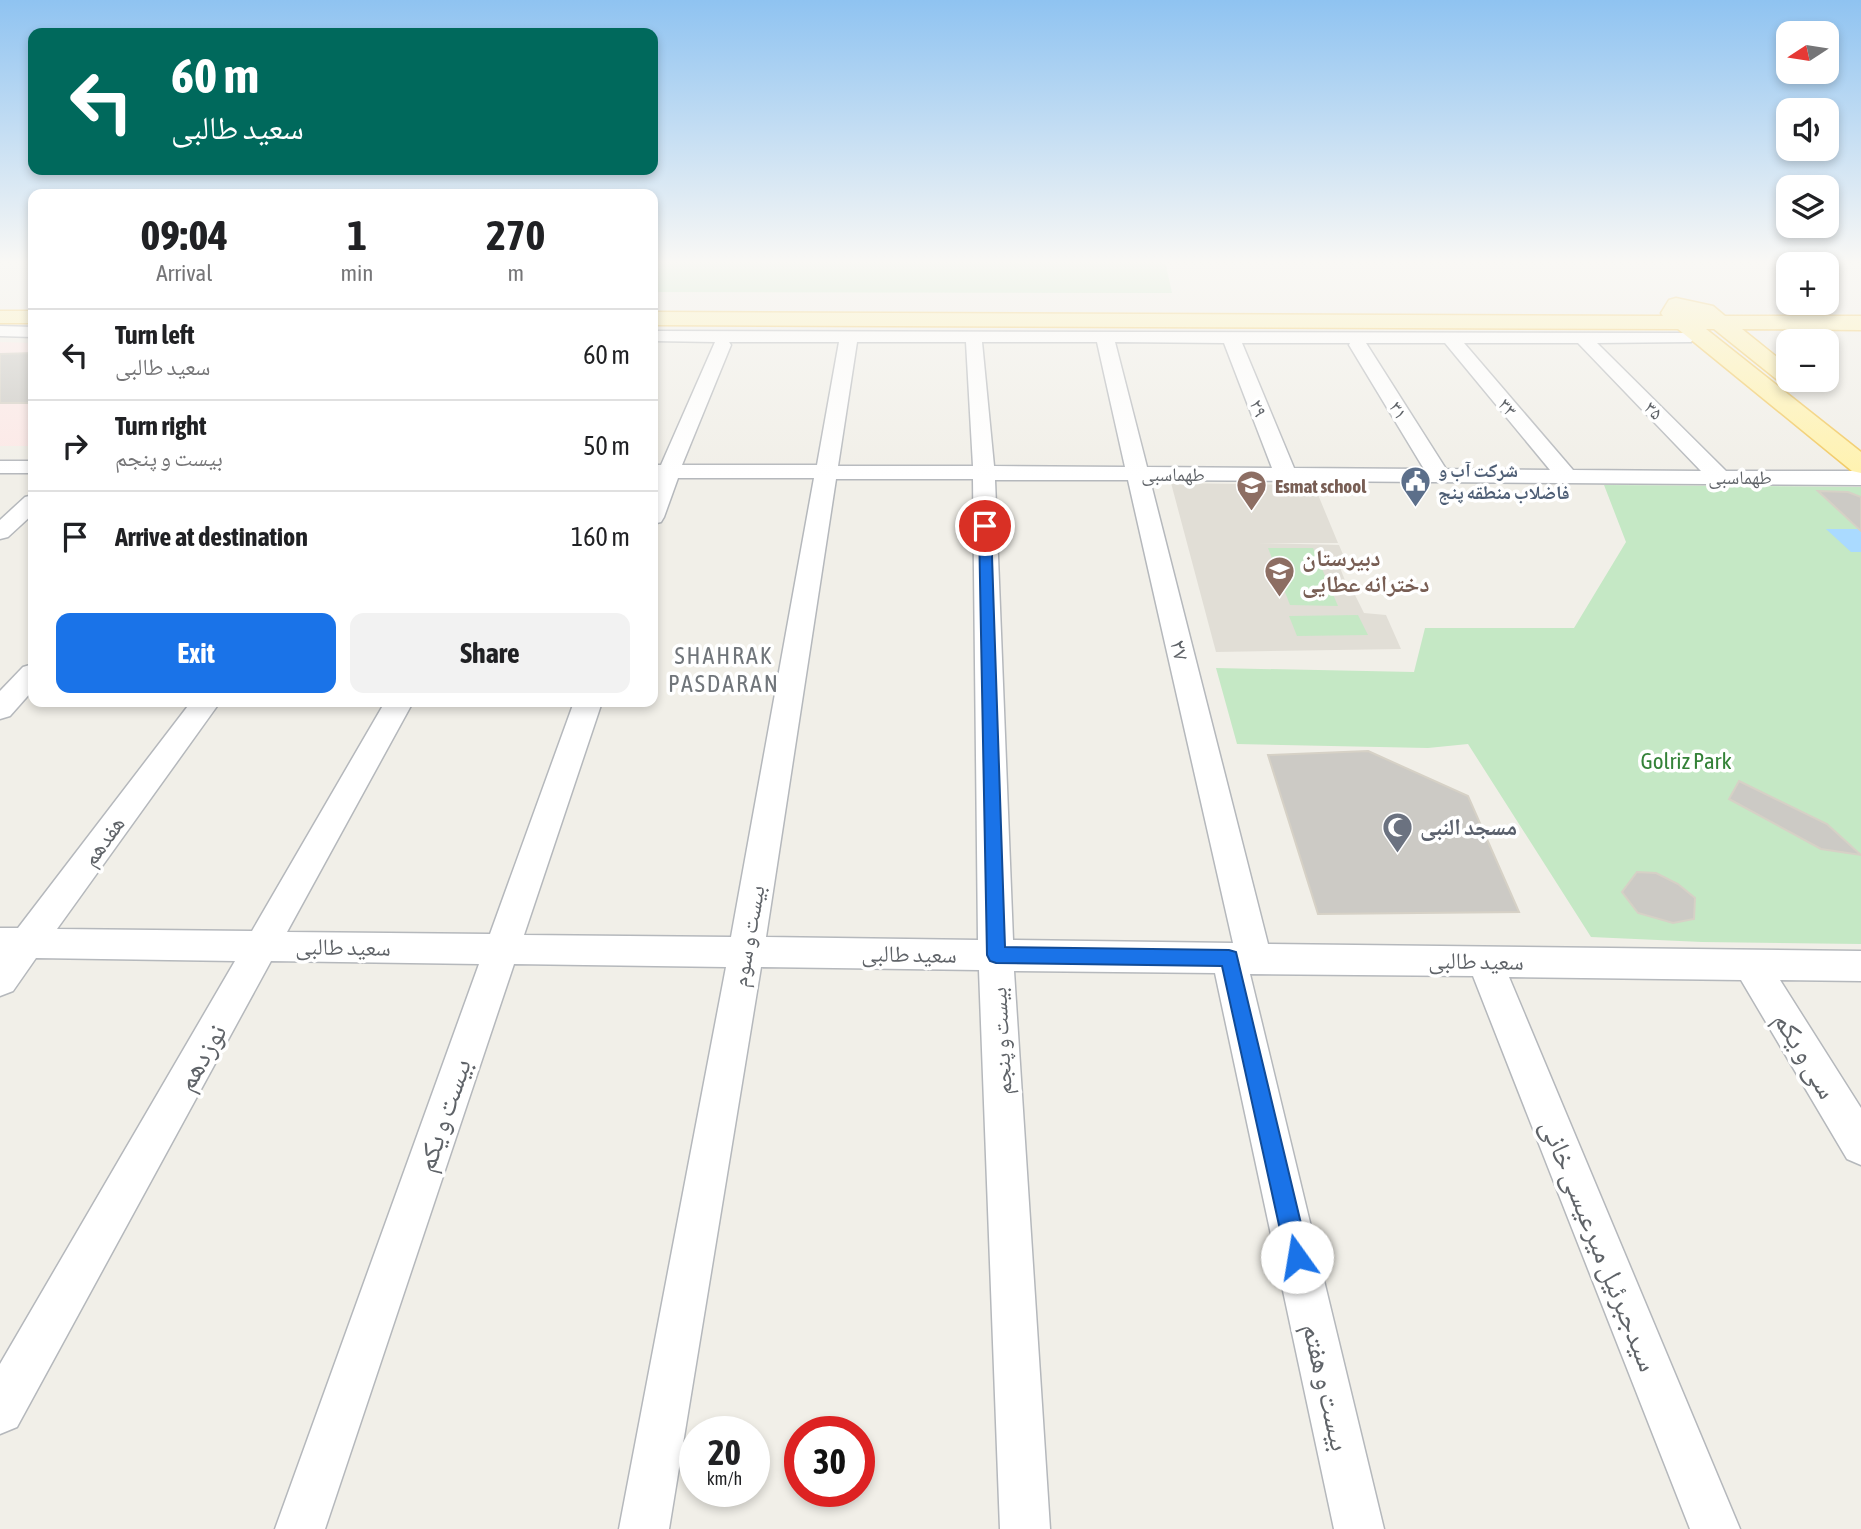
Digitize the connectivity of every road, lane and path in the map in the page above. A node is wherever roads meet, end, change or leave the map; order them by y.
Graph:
1 (1527, 332) edge
2 (1695, 332) edge
3 (1732, 332) edge
4 (658, 336) edge
5 (1861, 336) edge
6 (1450, 338) junction
7 (1106, 341) dead end
8 (848, 342) dead end
9 (1233, 342) dead end
10 (974, 343) dead end
11 (1587, 344) dead end
12 (722, 345) dead end
13 (1358, 345) dead end
14 (1760, 355) junction
15 (1776, 368) edge
16 (1807, 392) edge
17 (1821, 403) dead end
18 (1861, 466) edge
19 (0, 467) edge
20 (28, 467) edge
21 (661, 471) edge
22 (828, 472) junction
23 (984, 472) junction
24 (1138, 474) junction
25 (1285, 474) junction
26 (1439, 475) junction
27 (1567, 476) junction
28 (1720, 477) junction
29 (1861, 478) edge
30 (658, 488) edge
31 (28, 507) edge
32 (0, 532) edge
33 (28, 678) edge
34 (202, 707) edge
35 (396, 707) edge
36 (586, 707) edge
37 (0, 709) edge
38 (14, 943) edge
39 (264, 946) junction
40 (501, 949) junction
41 (746, 952) junction
42 (996, 955) junction
43 (1242, 958) junction
44 (1485, 961) junction
45 (1751, 964) junction
46 (1861, 966) edge
47 (0, 980) edge
48 (1861, 1145) edge
49 (0, 1410) edge
50 (300, 1529) edge
51 (644, 1529) edge
52 (1025, 1529) edge
53 (1359, 1529) edge
54 (1715, 1529) edge

1 - 6 street
2 - 18 main road
3 - 14 main road
4 - 6 street
5 - 14 main road
6 - 27 street, ۳۳
7 - 24 street, ۲۷
8 - 22 street, بیست و سوم
9 - 25 street, ۲۹
10 - 23 street, بیست و پنجم
11 - 28 street, ۳۵
12 - 21 street
13 - 26 street, ۳۱
14 - 15 main road
16 - 17 main road
19 - 20 street
21 - 22 street, طهماسبی
21 - 30 street
22 - 23 street, طهماسبی
22 - 41 street, بیست و سوم
23 - 24 street, طهماسبی
23 - 42 street, بیست و پنجم
24 - 25 street, طهماسبی
24 - 43 street, ۲۷
25 - 26 street, طهماسبی
26 - 27 street, طهماسبی
27 - 28 street, طهماسبی
28 - 29 street, طهماسبی
31 - 32 street
33 - 37 street
34 - 38 street, هفدهم
35 - 39 street, نوزدهم
36 - 40 street, بیست و یکم
38 - 39 street, سعید طالبی
38 - 47 street, هفدهم
39 - 40 street, سعید طالبی
39 - 49 street, نوزدهم
40 - 41 street, سعید طالبی
40 - 50 street, بیست و یکم
41 - 42 street, سعید طالبی
41 - 51 street, بیست و سوم
42 - 43 street, سعید طالبی
42 - 52 street, بیست و پنجم
43 - 44 street, سعید طالبی
43 - 53 street, بیست و هفتم
44 - 45 street, سعید طالبی
44 - 54 street, سیدجبرئیل میرعیسی خانی
45 - 46 street, سعید طالبی
45 - 48 street, سی و یکم

